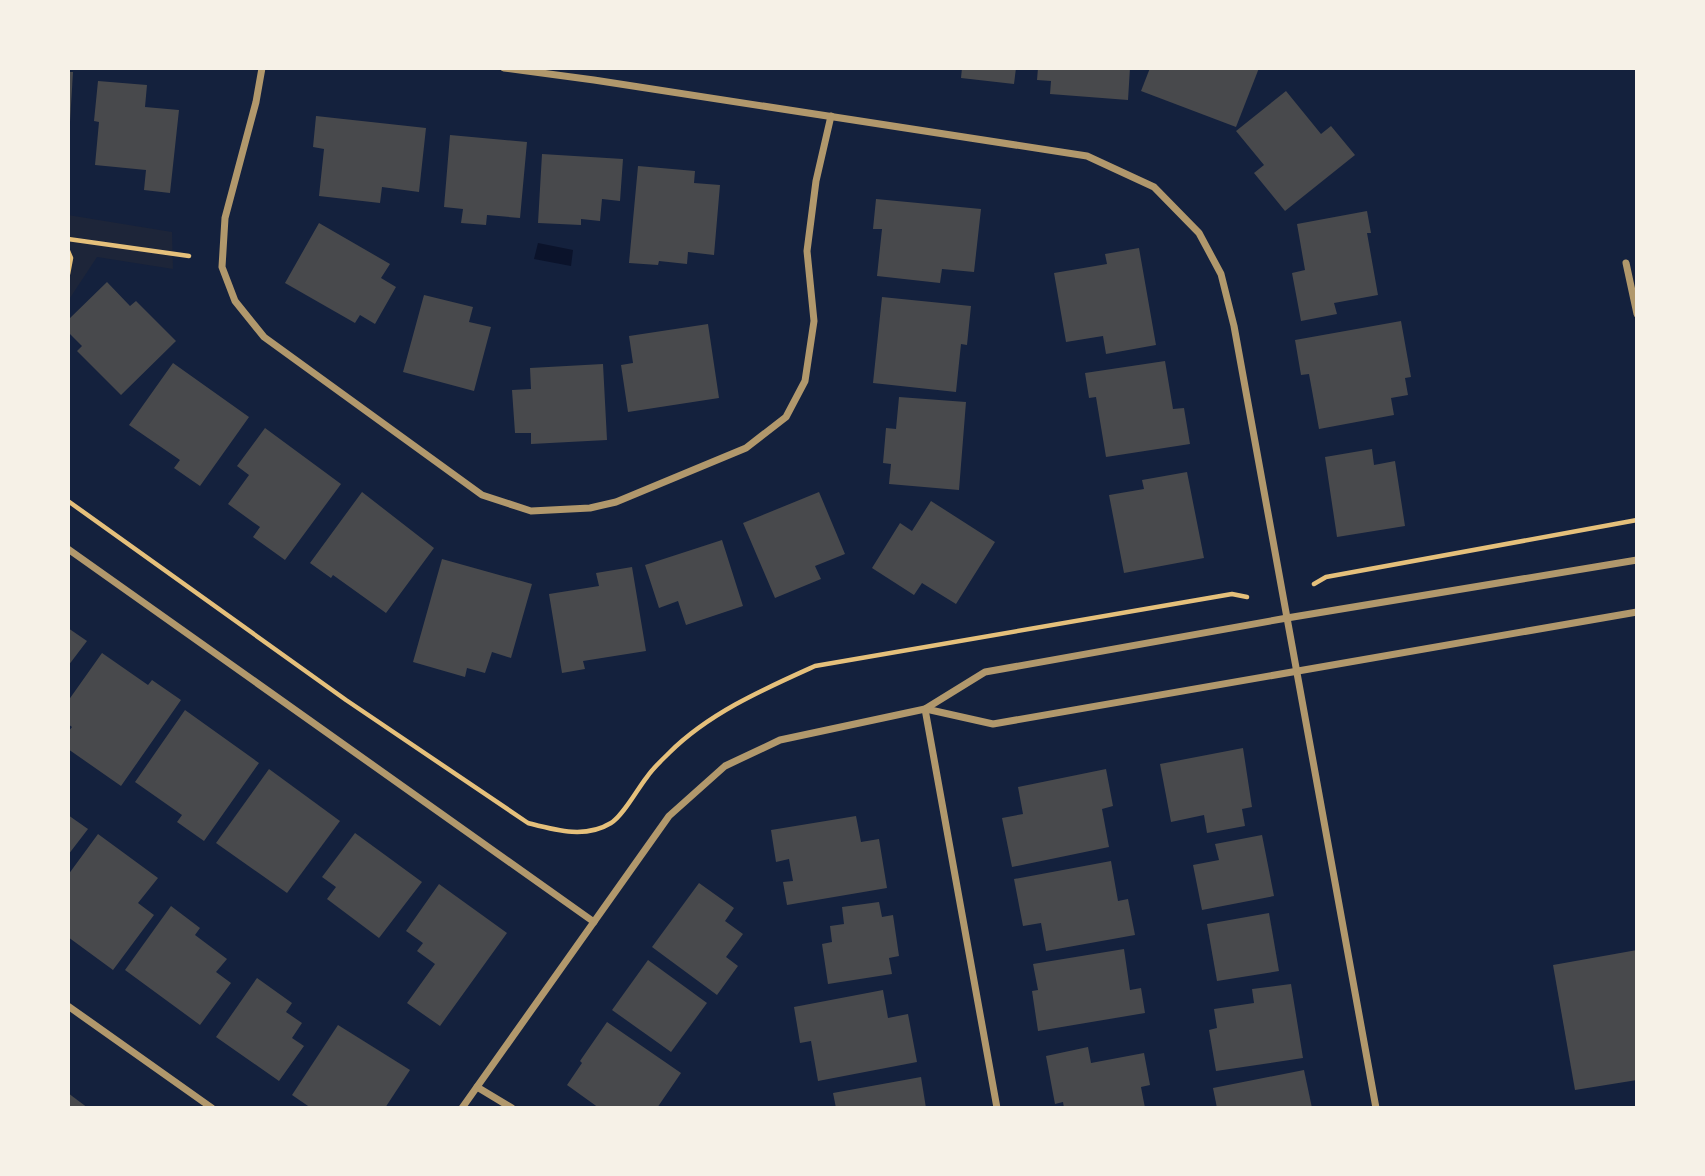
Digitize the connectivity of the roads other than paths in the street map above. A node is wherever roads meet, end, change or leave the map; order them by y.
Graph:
1 (262, 68) edge
2 (504, 68) edge
3 (526, 70) edge
4 (831, 116) junction
5 (1626, 263) dead end
6 (1637, 314) edge
7 (68, 549) edge
8 (1637, 559) edge
9 (1637, 612) edge
10 (1287, 618) junction
11 (1296, 671) junction
12 (925, 709) junction
13 (594, 922) junction
14 (68, 1006) edge
15 (477, 1087) junction
16 (212, 1108) edge
17 (462, 1108) edge
18 (512, 1108) edge
19 (998, 1108) edge
20 (1376, 1108) edge

1 - 4 street
2 - 3 street
3 - 4 street
4 - 10 street
5 - 6 street
7 - 13 street
8 - 10 street
9 - 11 street
10 - 11 street
10 - 12 street
11 - 12 street
11 - 20 street
12 - 13 street
12 - 19 street
13 - 15 street
14 - 16 street
15 - 17 street
15 - 18 street

